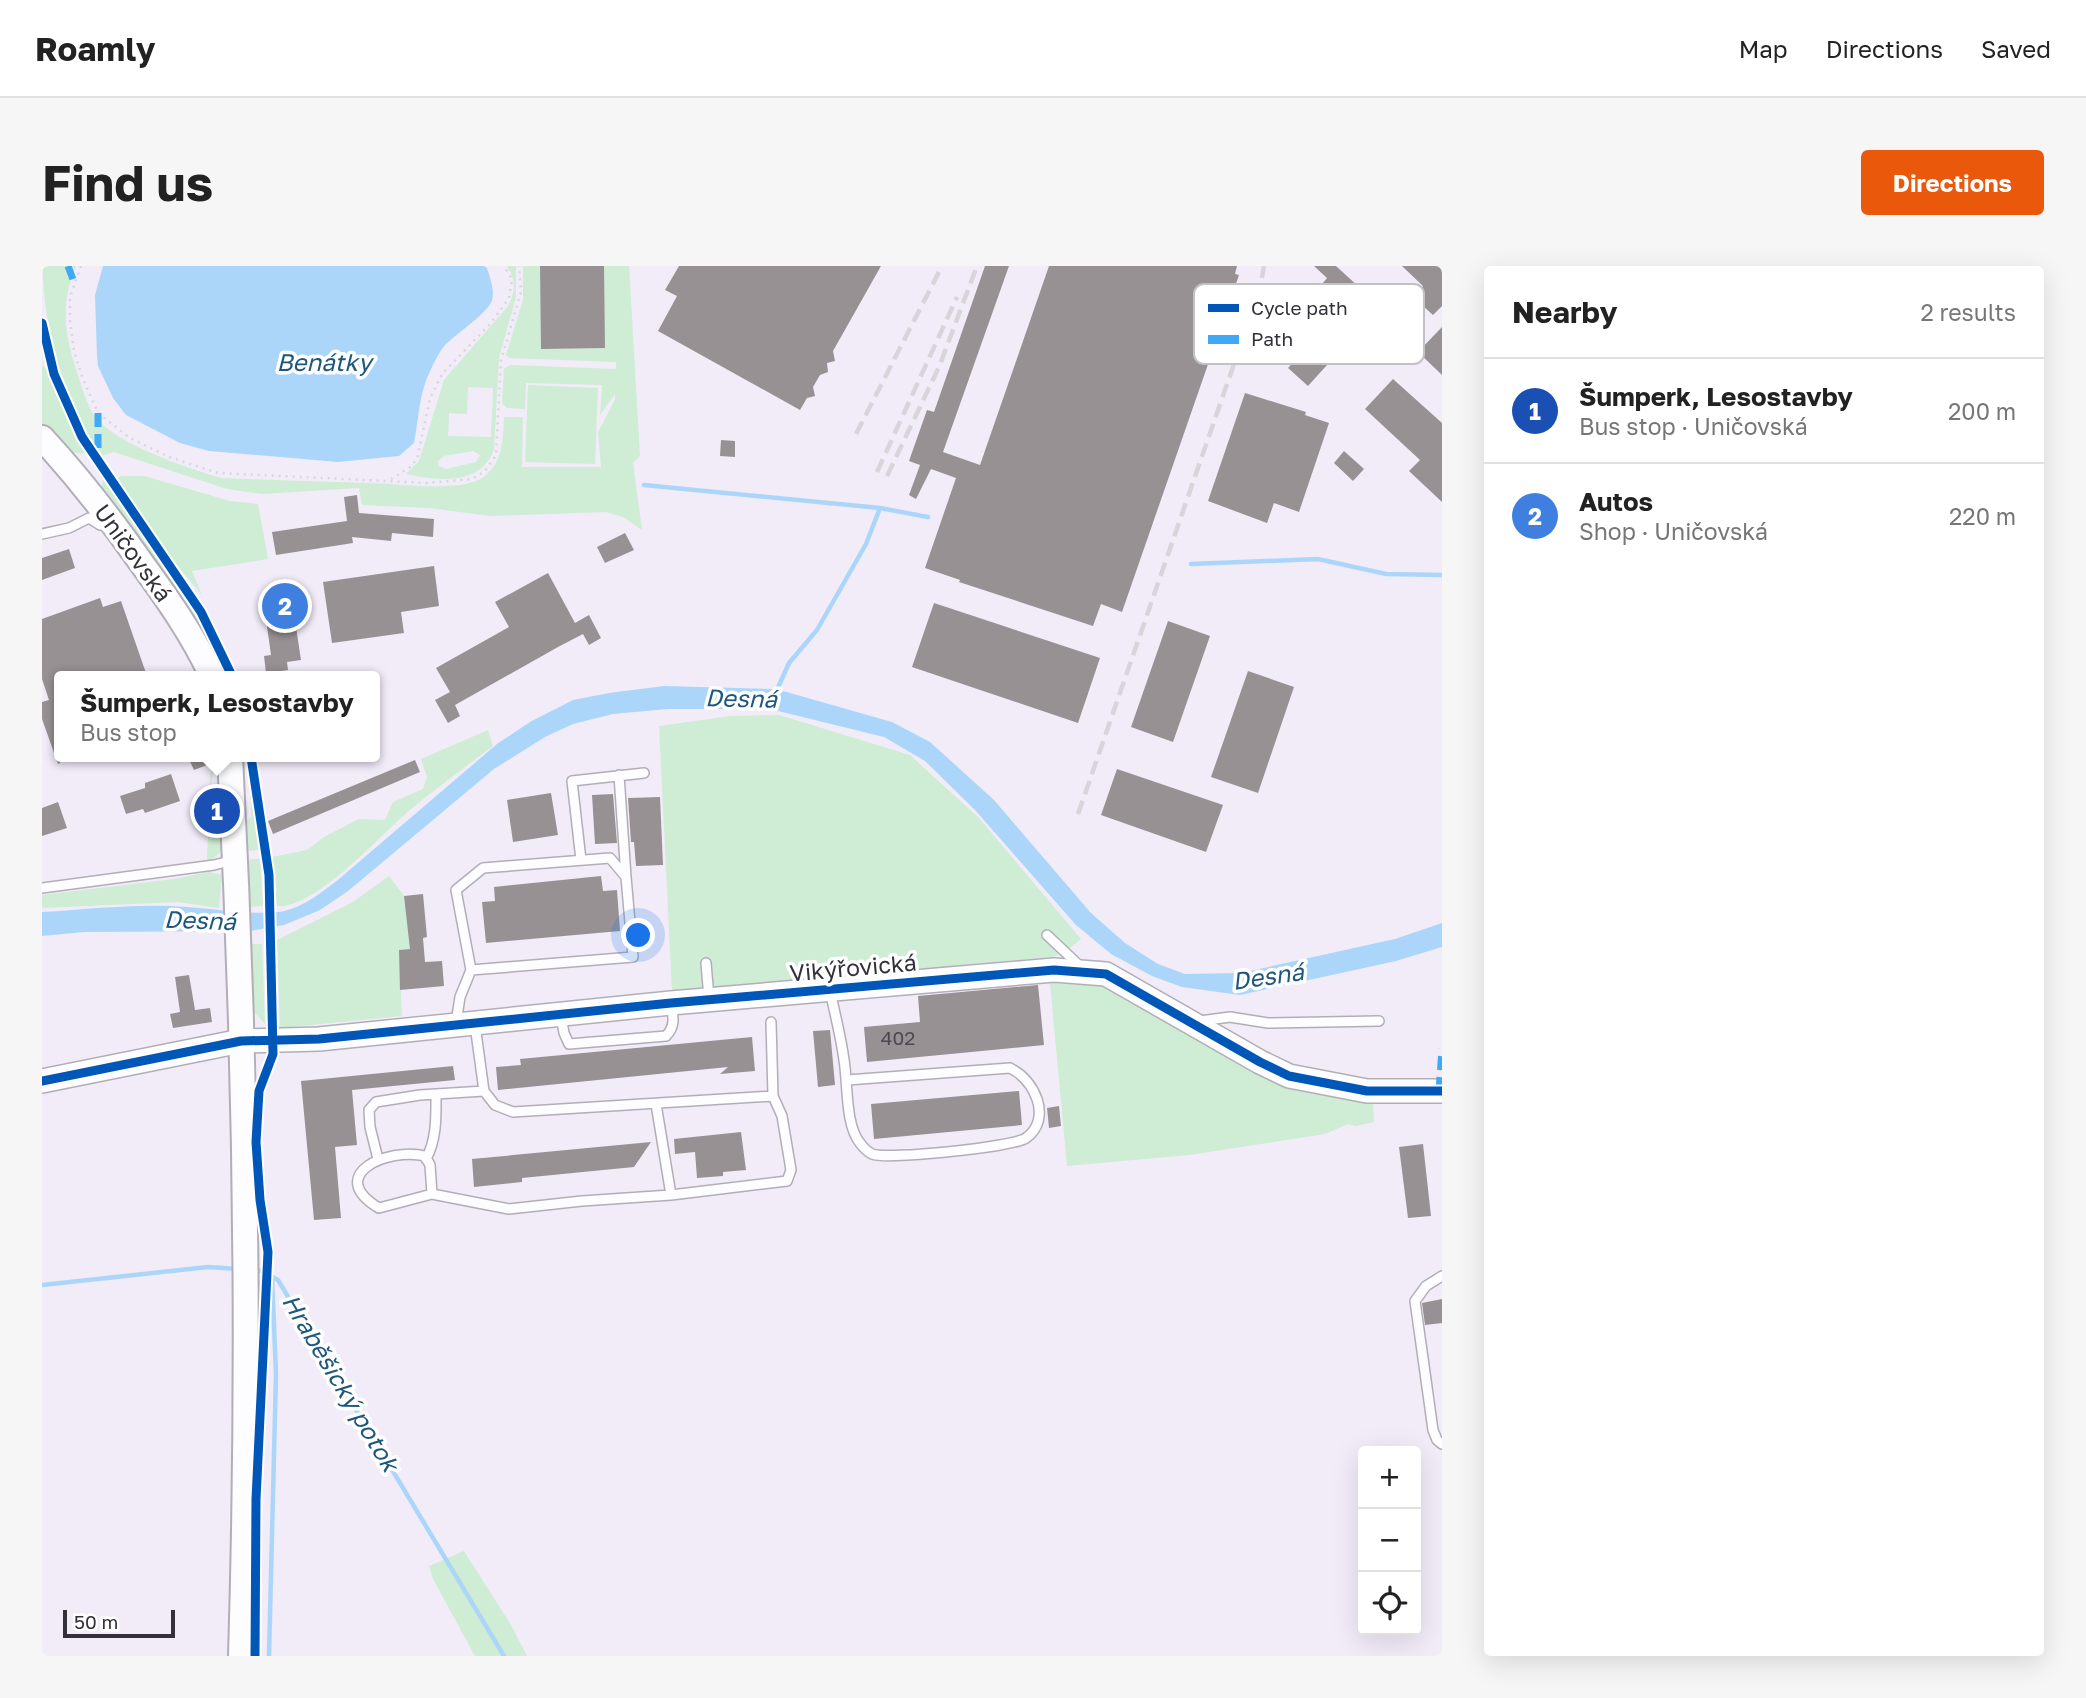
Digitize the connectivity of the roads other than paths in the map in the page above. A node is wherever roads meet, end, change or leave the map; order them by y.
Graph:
1 (42, 438) edge
2 (100, 525) dead end
3 (42, 534) edge
4 (209, 671) edge
5 (230, 762) edge
6 (644, 773) dead end
7 (619, 775) junction
8 (581, 860) junction
9 (236, 872) junction
10 (626, 877) junction
11 (42, 888) edge
12 (1047, 935) dead end
13 (706, 963) dead end
14 (471, 970) junction
15 (1086, 972) junction
16 (830, 990) junction
17 (709, 1000) junction
18 (671, 1003) junction
19 (561, 1015) junction
20 (1379, 1021) dead end
21 (771, 1022) dead end
22 (1191, 1022) junction
23 (465, 1024) junction
24 (242, 1041) junction
25 (847, 1080) junction
26 (42, 1081) edge
27 (485, 1091) junction
28 (436, 1094) junction
29 (1440, 1094) edge
30 (774, 1096) junction
31 (656, 1104) junction
32 (378, 1159) junction
33 (426, 1159) junction
34 (432, 1194) junction
35 (671, 1195) junction
36 (1442, 1276) edge
37 (1442, 1444) edge
38 (242, 1656) edge

1 - 4 main road, Uničovská
2 - 3 lane
5 - 9 main road
6 - 7 lane
7 - 8 lane
7 - 10 lane
8 - 10 lane
8 - 14 lane
9 - 11 lane
9 - 24 main road
10 - 14 lane
12 - 15 lane
13 - 17 lane
14 - 23 lane
15 - 16 street, Vikýřovická
15 - 22 street, Vikýřovická
16 - 17 street, Vikýřovická
16 - 25 lane
17 - 18 street, Vikýřovická
18 - 19 street, Vikýřovická
18 - 19 lane
19 - 23 street, Vikýřovická
20 - 22 lane
21 - 30 lane
22 - 29 street, Vikýřovická
23 - 24 street, Vikýřovická
23 - 27 lane
24 - 26 street, Vikýřovická
24 - 38 main road
25 - 25 lane
27 - 28 lane
27 - 31 lane
28 - 32 lane
28 - 33 lane
30 - 31 lane
30 - 35 lane
31 - 35 lane
32 - 33 lane
32 - 34 lane
33 - 34 lane
34 - 35 lane
36 - 37 lane

